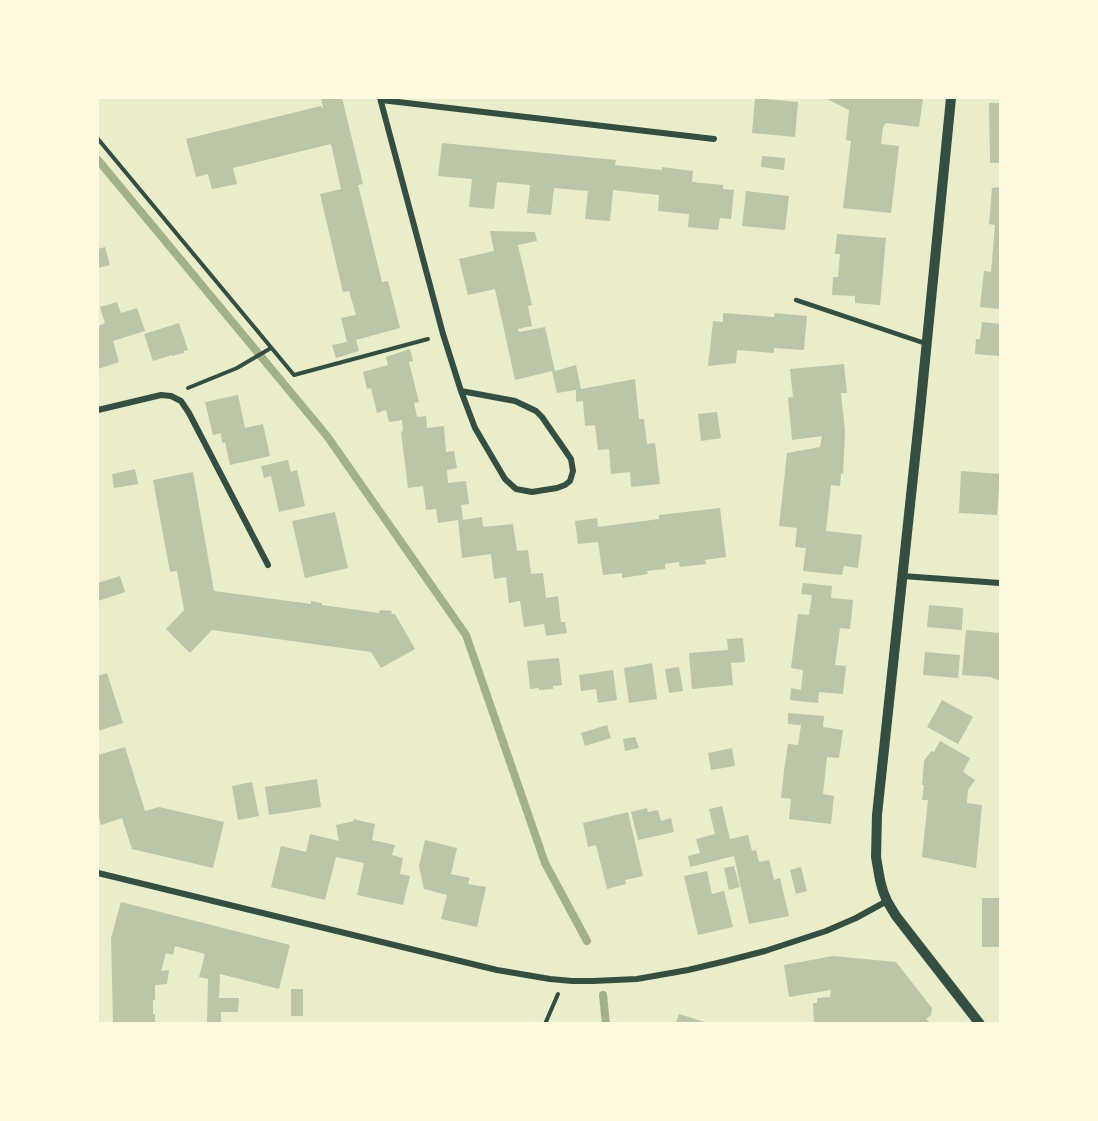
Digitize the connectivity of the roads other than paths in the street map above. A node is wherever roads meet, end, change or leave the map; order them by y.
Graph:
1 (951, 98) edge
2 (380, 99) edge
3 (714, 139) dead end
4 (796, 300) dead end
5 (927, 344) junction
6 (461, 391) junction
7 (98, 410) edge
8 (268, 565) dead end
9 (902, 576) junction
10 (1000, 583) edge
11 (98, 873) edge
12 (887, 901) junction
13 (980, 1023) edge

1 - 5 street
2 - 3 street
2 - 6 street
4 - 5 lane
5 - 9 street
6 - 6 street
7 - 8 street
9 - 10 street
9 - 12 street
11 - 12 street
12 - 13 street

